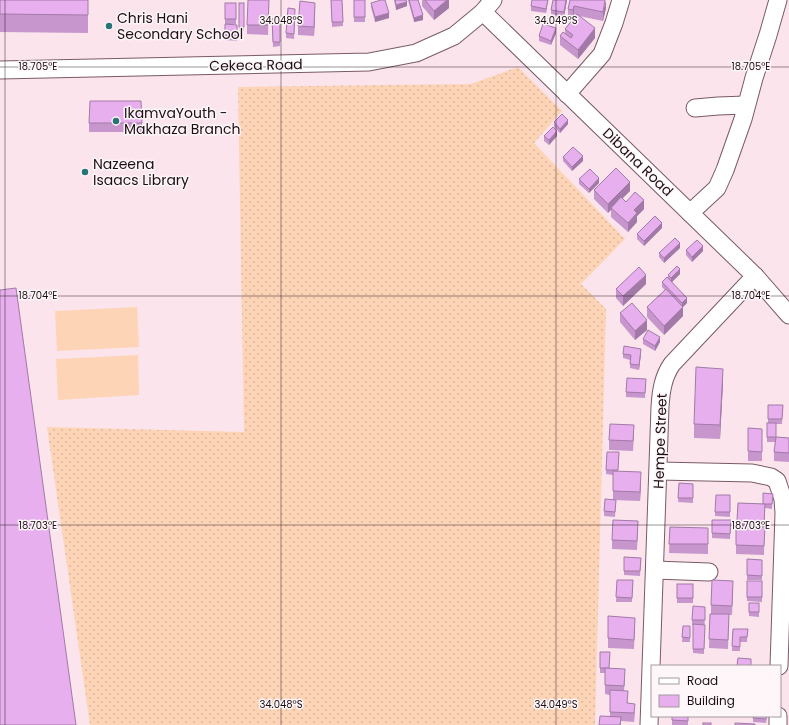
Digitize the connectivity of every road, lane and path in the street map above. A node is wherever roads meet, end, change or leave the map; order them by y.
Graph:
1 (621, 0) edge
2 (781, 3) edge
3 (488, 6) edge
4 (0, 70) edge
5 (567, 94) junction
6 (746, 105) junction
7 (695, 108) dead end
8 (690, 213) junction
9 (756, 276) junction
10 (789, 314) edge
11 (659, 471) junction
12 (655, 570) junction
13 (709, 572) dead end
14 (651, 665) edge
15 (779, 665) edge
16 (651, 669) edge
17 (649, 725) edge

1 - 5 street
2 - 6 street
3 - 4 street, Cekeca Road
3 - 5 street, Dibana Road
5 - 8 street, Dibana Road
6 - 7 street
6 - 8 street
8 - 9 street, Dibana Road
9 - 10 street, Dibana Road
9 - 11 street, Hempe Street
11 - 12 street, Hempe Street
11 - 15 street
12 - 13 street
12 - 14 street, Hempe Street
16 - 17 street, Hempe Street

